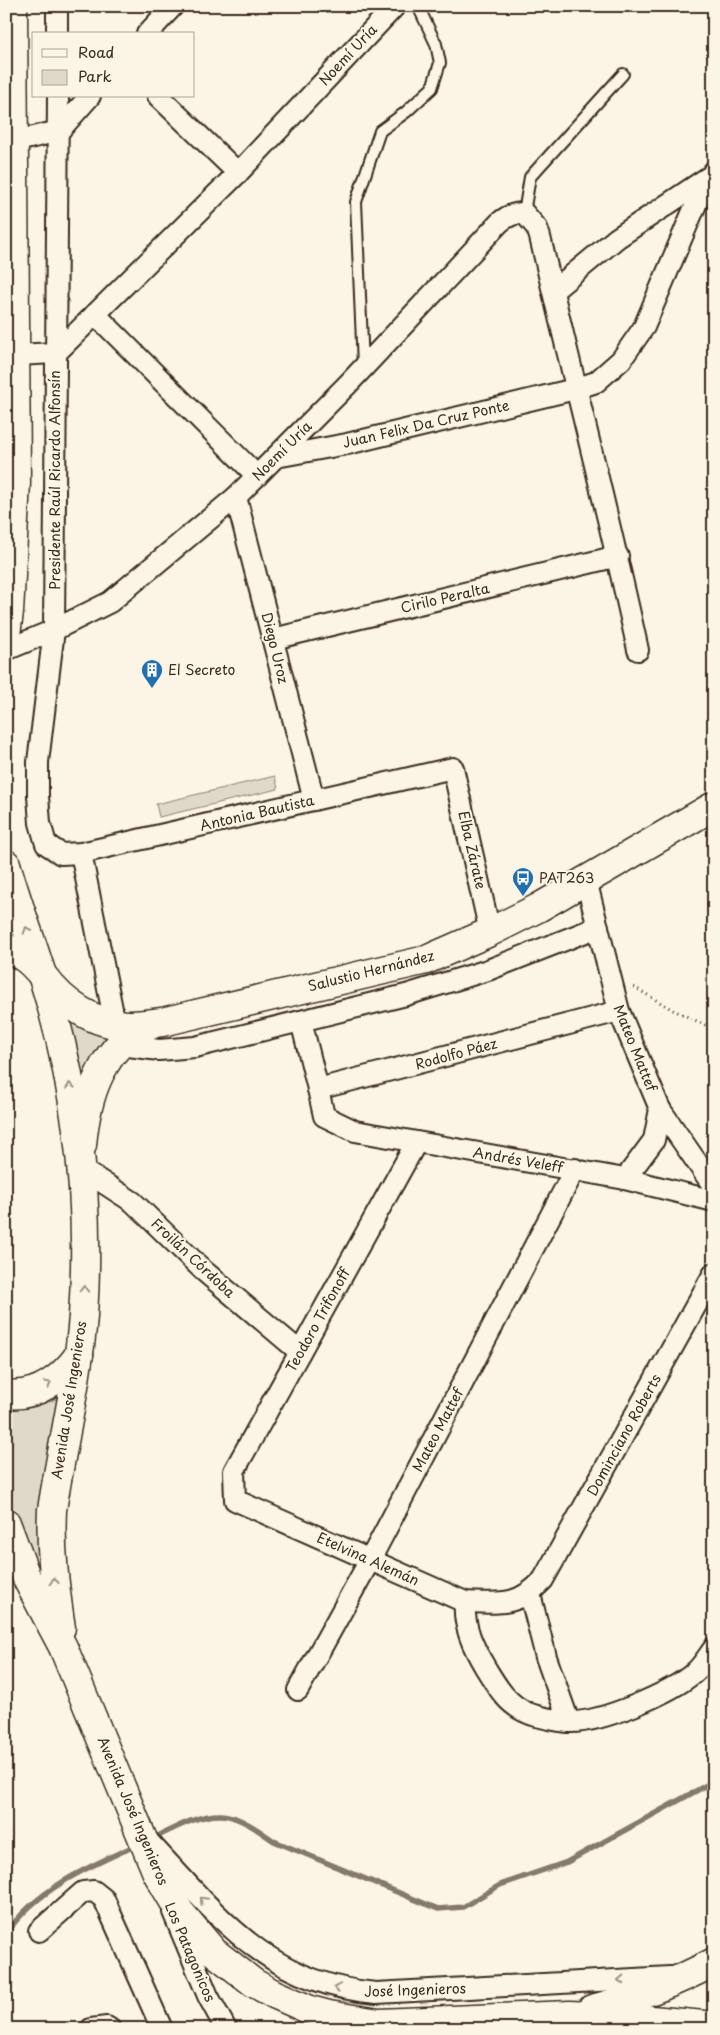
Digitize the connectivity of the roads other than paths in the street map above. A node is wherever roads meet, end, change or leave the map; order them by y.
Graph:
1 (13, 6) edge
2 (56, 6) edge
3 (173, 6) edge
4 (395, 6) edge
5 (418, 6) edge
6 (57, 32) edge
7 (149, 32) edge
8 (623, 74) dead end
9 (58, 98) edge
10 (88, 98) edge
11 (160, 98) edge
12 (59, 131) junction
13 (13, 142) junction
14 (238, 173) junction
15 (712, 173) edge
16 (524, 213) junction
17 (553, 291) junction
18 (95, 314) junction
19 (56, 354) junction
20 (16, 355) junction
21 (364, 367) junction
22 (576, 389) junction
23 (276, 457) junction
24 (257, 476) junction
25 (236, 497) junction
26 (618, 556) junction
27 (54, 630) junction
28 (6, 635) edge
29 (273, 639) junction
30 (6, 650) edge
31 (638, 650) dead end
32 (453, 768) joint
33 (314, 800) junction
34 (714, 806) edge
35 (71, 854) junction
36 (6, 864) edge
37 (586, 880) junction
38 (598, 927) junction
39 (490, 932) junction
40 (6, 948) edge
41 (43, 976) junction
42 (619, 1011) junction
43 (301, 1021) junction
44 (118, 1034) junction
45 (318, 1090) junction
46 (660, 1109) junction
47 (416, 1143) junction
48 (82, 1169) junction
49 (575, 1169) junction
50 (625, 1179) junction
51 (714, 1187) edge
52 (714, 1201) edge
53 (714, 1273) edge
54 (300, 1352) junction
55 (79, 1354) junction
56 (6, 1394) edge
57 (235, 1500) joint
58 (6, 1523) edge
59 (370, 1560) junction
60 (530, 1594) junction
61 (465, 1602) junction
62 (63, 1647) junction
63 (714, 1648) edge
64 (714, 1661) edge
65 (696, 1672) junction
66 (298, 1690) dead end
67 (569, 1722) junction
68 (140, 1833) junction
69 (157, 1873) junction
70 (39, 1931) dead end
71 (714, 1962) edge
72 (687, 1976) junction
73 (570, 2015) junction
74 (714, 2026) edge
75 (91, 2029) edge
76 (110, 2029) edge
77 (162, 2029) edge
78 (226, 2029) edge

1 - 13 main road
2 - 6 street
3 - 7 street
4 - 14 street, Noemí Uría
5 - 21 lane
8 - 16 lane
9 - 12 street, Presidente Raúl Ricardo Alfonsín
10 - 12 street
11 - 14 street
12 - 13 street
12 - 19 street, Presidente Raúl Ricardo Alfonsín
13 - 20 main road
14 - 18 street, Noemí Uría
15 - 17 street
15 - 22 street, Juan Felix Da Cruz Ponte
16 - 17 street
16 - 21 street, Noemí Uría
17 - 22 street
18 - 19 street, Noemí Uría
18 - 24 street
19 - 20 street
19 - 27 street, Presidente Raúl Ricardo Alfonsín
20 - 28 main road
21 - 23 street, Noemí Uría
22 - 23 street, Juan Felix Da Cruz Ponte
22 - 26 street
23 - 24 street, Noemí Uría
24 - 25 street, Noemí Uría
25 - 27 street, Noemí Uría
25 - 29 street, Diego Uroz
26 - 29 street, Cirilo Peralta
26 - 31 street
27 - 30 street, Noemí Uría
27 - 35 street, Presidente Raúl Ricardo Alfonsín
29 - 33 street, Diego Uroz
32 - 33 street, Antonia Bautista
32 - 39 street, Elba Zárate
33 - 35 street, Antonia Bautista
34 - 37 main road, Salustio Hernández
35 - 44 street
41 -> 36 main road, Avenida José Ingenieros
37 - 38 street, Mateo Mattef
37 - 39 main road, Salustio Hernández
38 - 42 street, Mateo Mattef
38 - 43 street
39 - 44 main road, Salustio Hernández
40 - 41 main road
41 - 44 main road
48 -> 41 main road, Avenida José Ingenieros
42 - 45 street, Rodolfo Páez
42 - 46 street, Mateo Mattef
43 - 44 street
43 - 45 street
44 - 48 main road, Salustio Hernández
45 - 47 street, Andrés Veleff
46 - 50 street, Mateo Mattef
46 - 51 street
47 - 49 street, Andrés Veleff
47 - 54 street, Teodoro Trifonoff
48 - 54 street, Froilán Córdoba
55 -> 48 main road, Avenida José Ingenieros
49 - 50 street, Andrés Veleff
49 - 59 street, Mateo Mattef
50 - 52 street, Andrés Veleff
53 - 60 street, Dominciano Roberts
54 - 57 street, Teodoro Trifonoff
56 -> 55 main road
62 -> 55 main road, Avenida José Ingenieros
57 - 59 street, Etelvina Alemán
58 - 62 main road, Avenida José Ingenieros
59 - 61 street, Etelvina Alemán
59 - 66 street, Mateo Mattef
60 - 61 street, Etelvina Alemán
60 - 67 street
61 - 67 street
62 - 68 main road, Avenida José Ingenieros
63 - 65 street
64 - 65 street
65 - 67 street
68 - 69 main road, Avenida José Ingenieros
72 -> 68 street, José Ingenieros
69 - 73 main road, Avenida José Ingenieros
69 - 78 street, Los Patagonicos
70 - 77 street
71 - 72 main road, Avenida José Ingenieros
72 - 73 main road, Avenida José Ingenieros
73 - 74 main road, Avenida José Ingenieros
75 - 76 street

